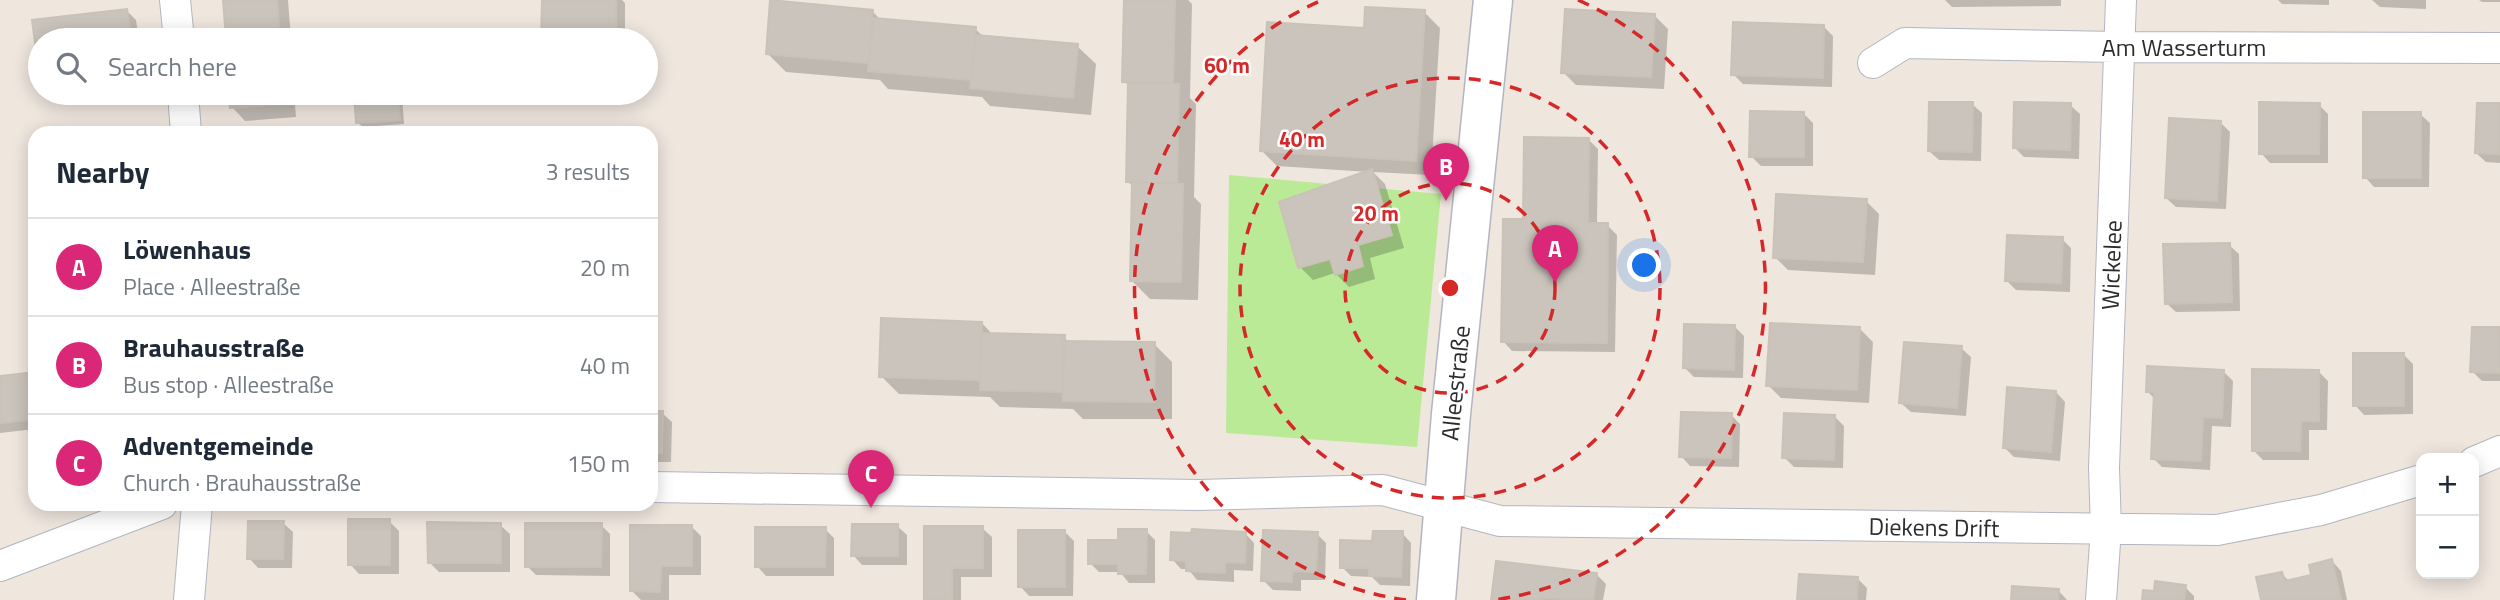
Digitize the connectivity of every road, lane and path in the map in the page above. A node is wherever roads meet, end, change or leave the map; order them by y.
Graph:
1 (175, 0) edge
2 (1493, 0) edge
3 (2121, 0) edge
4 (178, 28) edge
5 (2118, 47) junction
6 (2500, 48) edge
7 (1874, 63) dead end
8 (184, 105) edge
9 (185, 126) edge
10 (2500, 451) edge
11 (2479, 460) edge
12 (2416, 482) edge
13 (658, 487) edge
14 (1443, 506) junction
15 (144, 511) edge
16 (196, 511) edge
17 (2106, 529) junction
18 (0, 566) edge
19 (189, 600) edge
20 (1436, 600) edge
21 (2101, 600) edge

1 - 4 street
2 - 14 main road, Alleestraße
3 - 5 street, Wickelee
5 - 6 street, Am Wasserturm
5 - 7 street, Am Wasserturm
5 - 17 street, Wickelee
8 - 9 street
10 - 11 street
12 - 17 street, Diekens Drift
13 - 14 street, Diekens Drift
14 - 17 street, Diekens Drift
14 - 20 main road, Alleestraße
15 - 18 street
16 - 19 street
17 - 21 street, Wickelee

